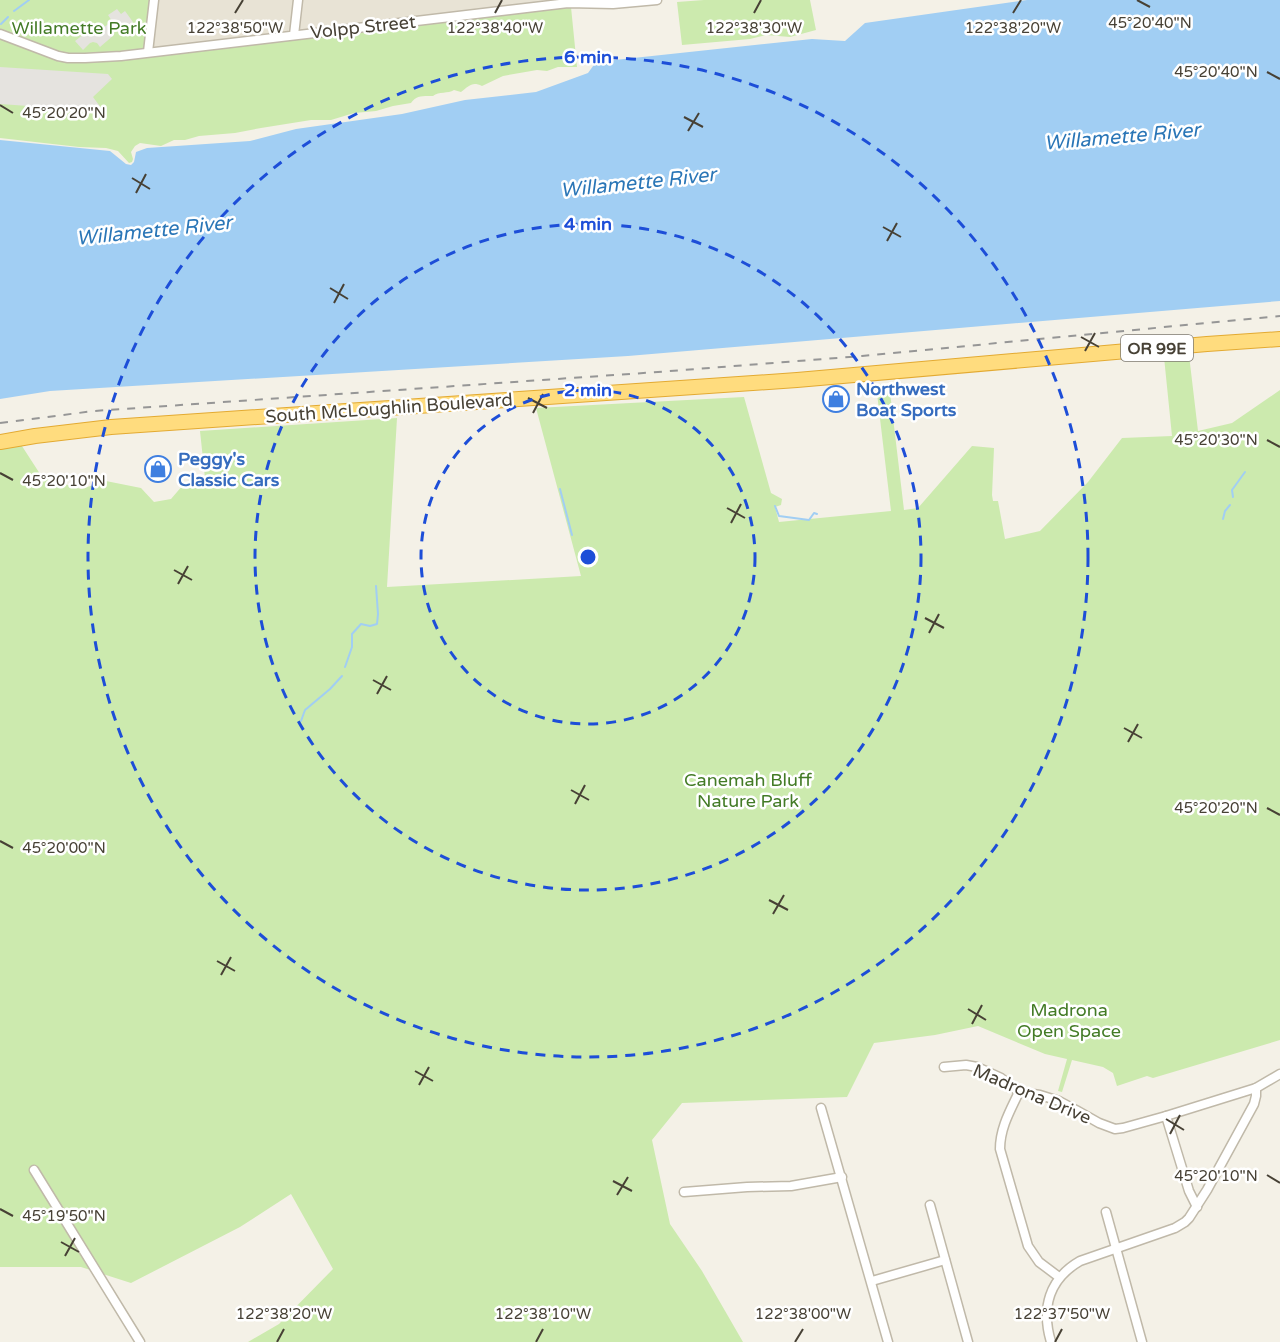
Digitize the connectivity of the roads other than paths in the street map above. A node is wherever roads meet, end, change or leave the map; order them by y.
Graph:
1 (154, 0) edge
2 (298, 0) edge
3 (657, 0) edge
4 (0, 34) edge
5 (294, 35) junction
6 (148, 52) junction
7 (1280, 339) edge
8 (0, 442) edge
9 (944, 1067) dead end
10 (1280, 1074) edge
11 (1256, 1088) junction
12 (1019, 1092) junction
13 (821, 1107) dead end
14 (1166, 1116) junction
15 (34, 1170) dead end
16 (842, 1177) junction
17 (684, 1192) dead end
18 (930, 1204) dead end
19 (1197, 1207) junction
20 (1106, 1212) dead end
21 (1116, 1248) junction
22 (945, 1260) junction
23 (1059, 1277) junction
24 (872, 1281) junction
25 (140, 1342) edge
26 (888, 1342) edge
27 (968, 1342) edge
28 (1051, 1342) edge
29 (1142, 1342) edge

1 - 6 street
2 - 5 street
3 - 5 street, Volpp Street
4 - 6 street, Volpp Street
5 - 6 street, Volpp Street
7 - 8 highway, South McLoughlin Boulevard / OR 99E
9 - 12 street, Madrona Drive
10 - 11 street, Madrona Drive
11 - 14 street, Madrona Drive
11 - 19 street
12 - 14 street, Madrona Drive
12 - 23 street
13 - 16 street
14 - 19 street
15 - 25 street
16 - 17 street
16 - 24 street
18 - 22 street
19 - 21 street
20 - 21 street
21 - 23 street
21 - 29 street
22 - 24 street
22 - 27 street
23 - 28 street
24 - 26 street

